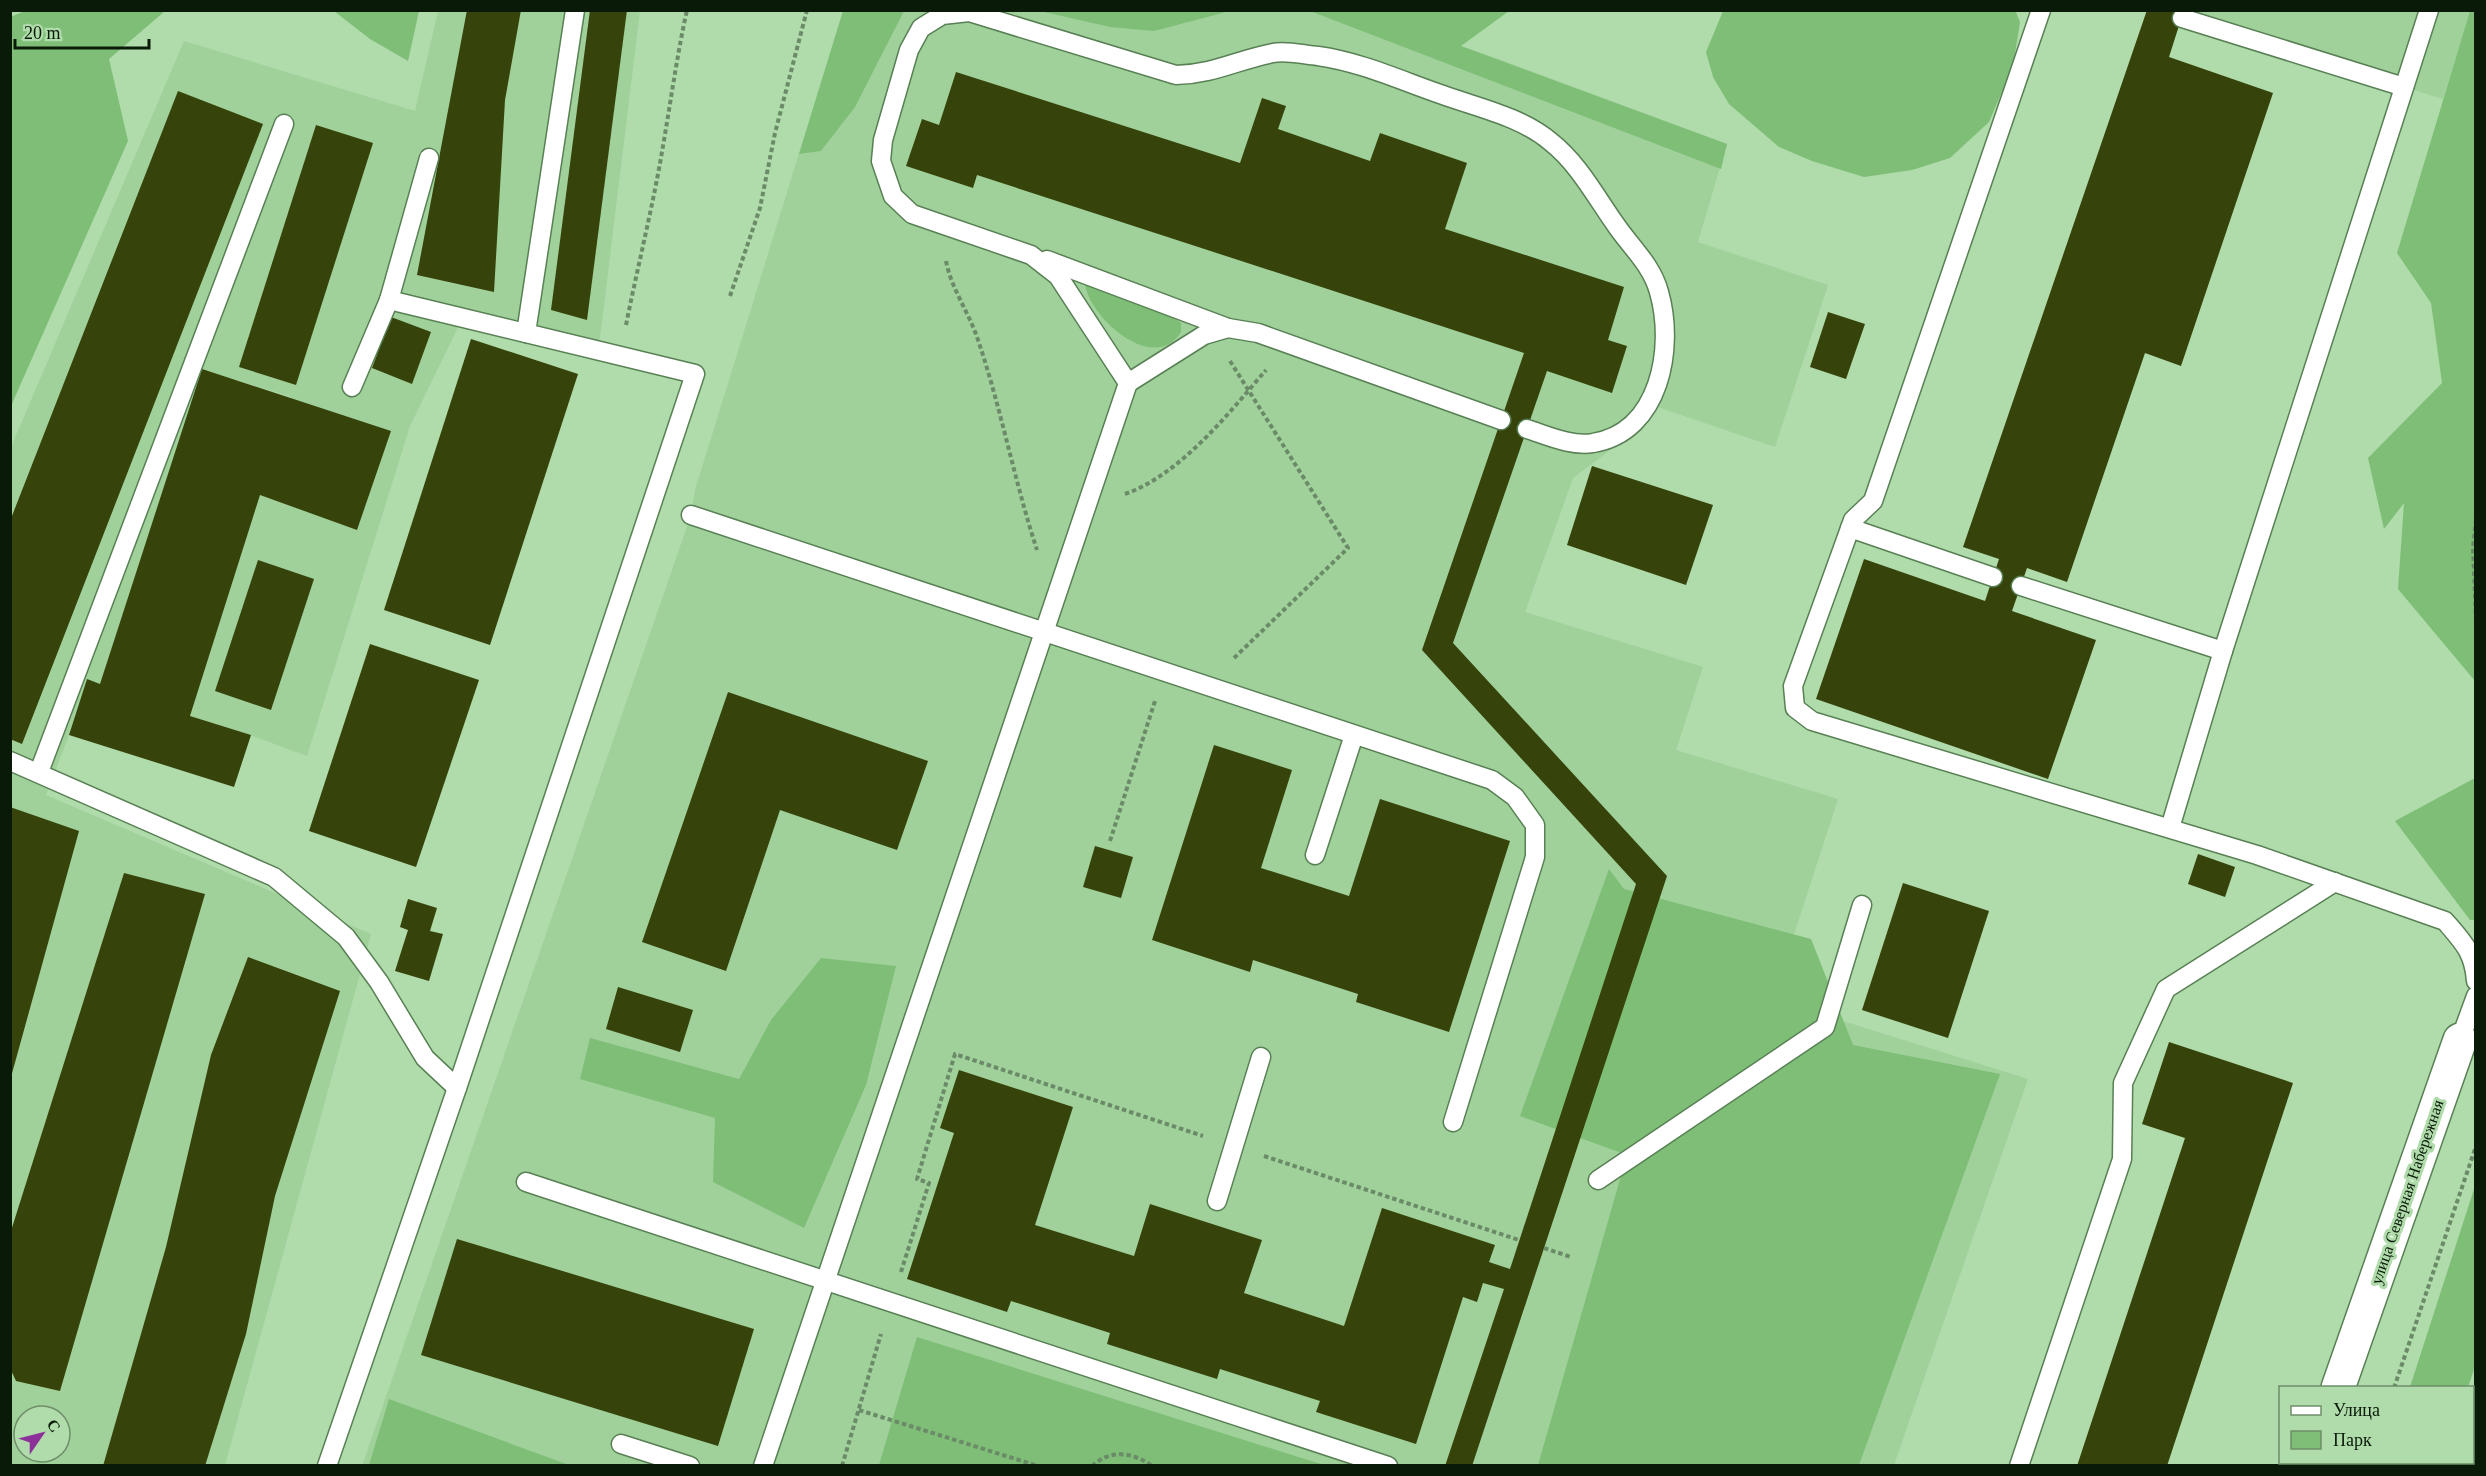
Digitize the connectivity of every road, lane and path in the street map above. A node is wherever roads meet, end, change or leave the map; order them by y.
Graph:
1 (575, 10) edge
2 (687, 10) edge
3 (807, 10) edge
4 (2041, 10) edge
5 (2429, 10) edge
6 (2181, 18) dead end
7 (2404, 87) junction
8 (284, 124) dead end
9 (429, 158) dead end
10 (938, 223) junction
11 (1031, 255) junction
12 (730, 296) dead end
13 (389, 300) junction
14 (1220, 330) junction
15 (526, 333) junction
16 (1288, 344) junction
17 (620, 356) junction
18 (1128, 383) junction
19 (352, 387) dead end
20 (1248, 390) junction
21 (1501, 420) dead end
22 (1527, 429) dead end
23 (1087, 507) junction
24 (691, 515) dead end
25 (2475, 519) edge
26 (1850, 528) junction
27 (1993, 577) dead end
28 (2021, 586) dead end
29 (1054, 602) junction
30 (2475, 619) edge
31 (1044, 632) junction
32 (2223, 651) junction
33 (1164, 672) junction
34 (1206, 686) junction
35 (1354, 735) junction
36 (10, 761) edge
37 (39, 772) junction
38 (2170, 828) junction
39 (1110, 842) dead end
40 (1314, 855) dead end
41 (2335, 882) junction
42 (1862, 905) dead end
43 (2475, 981) edge
44 (2475, 996) edge
45 (2460, 1040) joint
46 (1261, 1057) dead end
47 (456, 1088) junction
48 (1453, 1122) dead end
49 (1234, 1146) junction
50 (2475, 1146) edge
51 (1598, 1180) dead end
52 (526, 1182) dead end
53 (1217, 1201) dead end
54 (1519, 1240) dead end
55 (1544, 1248) dead end
56 (1571, 1257) dead end
57 (825, 1282) junction
58 (891, 1303) junction
59 (2339, 1386) edge
60 (2395, 1386) edge
61 (859, 1410) junction
62 (621, 1444) dead end
63 (327, 1466) edge
64 (690, 1466) edge
65 (763, 1466) edge
66 (842, 1466) edge
67 (1038, 1466) edge
68 (1092, 1466) edge
69 (1152, 1466) edge
70 (1388, 1466) edge
71 (2019, 1466) edge

1 - 15 lane
2 - 17 path
3 - 12 path
4 - 26 lane
5 - 7 lane
6 - 7 lane
7 - 32 lane
8 - 37 lane
9 - 13 lane
10 - 11 lane
10 - 22 lane
10 - 29 path
11 - 14 lane
11 - 18 lane
13 - 15 lane
13 - 19 lane
14 - 16 lane
14 - 18 lane
14 - 20 path
15 - 17 lane
16 - 20 path
16 - 21 lane
17 - 47 lane
18 - 23 lane
20 - 23 path
20 - 34 path
23 - 29 lane
24 - 31 lane
25 - 30 path
26 - 27 lane
26 - 38 lane
28 - 32 lane
29 - 31 lane
31 - 33 lane
31 - 57 lane
32 - 38 lane
33 - 34 lane
33 - 39 path
34 - 35 lane
35 - 40 lane
35 - 48 lane
36 - 37 lane
37 - 47 lane
38 - 41 lane
41 - 43 lane
41 - 71 lane
42 - 51 lane
44 - 45 lane, улица Северная Набережная
45 - 59 street, улица Северная Набережная
46 - 49 lane
47 - 63 lane
49 - 53 lane
49 - 54 path
49 - 58 path
50 - 60 path
52 - 57 lane
55 - 56 path
57 - 58 lane
57 - 65 lane
58 - 61 path
58 - 70 lane
61 - 66 path
61 - 67 path
62 - 64 lane
68 - 69 path

